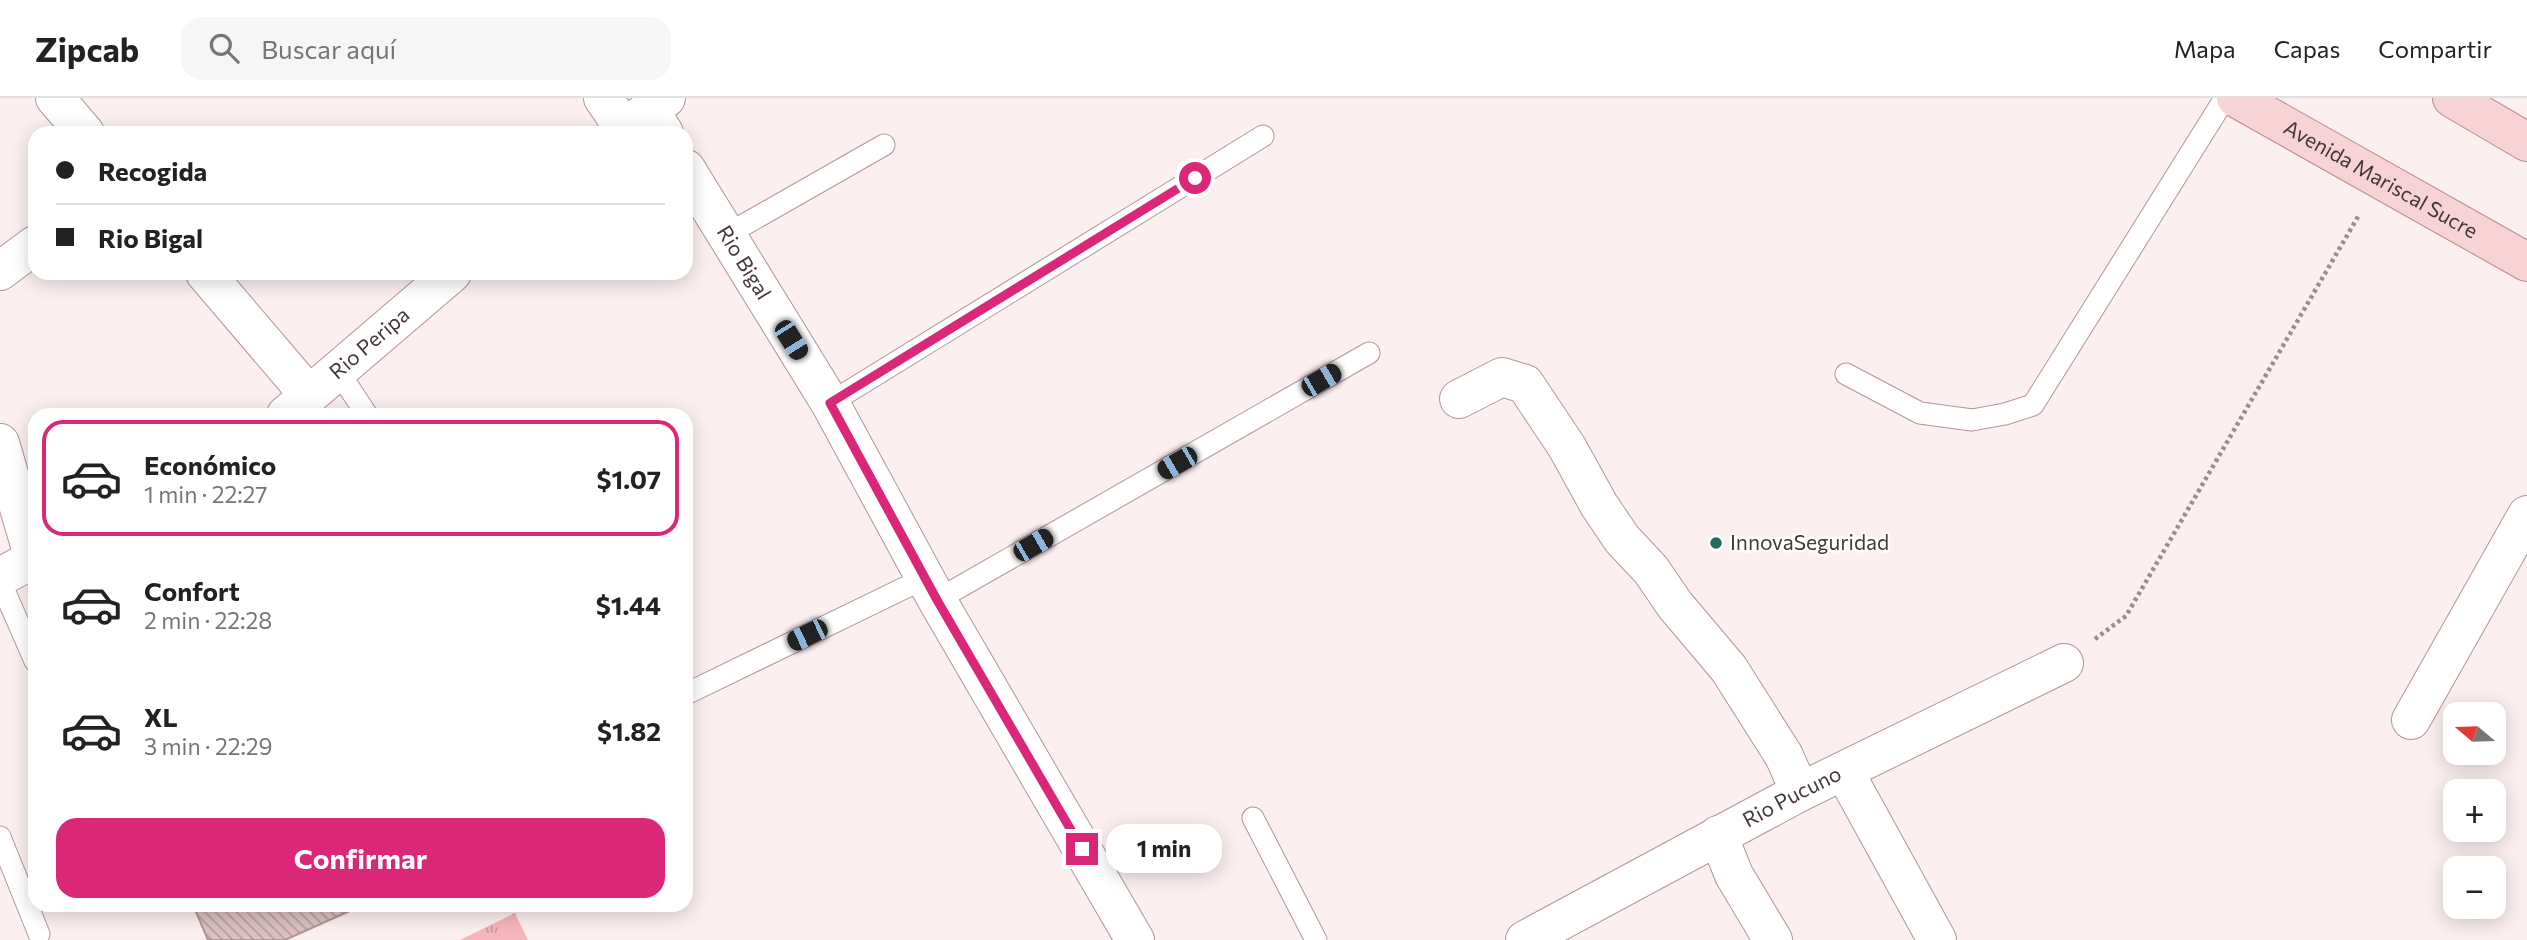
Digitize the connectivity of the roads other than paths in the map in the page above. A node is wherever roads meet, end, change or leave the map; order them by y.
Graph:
1 (55, 98) edge
2 (2225, 98) edge
3 (2236, 98) edge
4 (2452, 98) edge
5 (79, 126) edge
6 (1263, 136) dead end
7 (2527, 142) edge
8 (884, 145) dead end
9 (693, 181) edge
10 (726, 235) junction
11 (28, 250) edge
12 (2527, 262) edge
13 (0, 271) edge
14 (210, 280) edge
15 (444, 280) edge
16 (1369, 353) dead end
17 (338, 371) junction
18 (1846, 374) dead end
19 (1459, 399) dead end
20 (830, 403) junction
21 (298, 405) edge
22 (362, 408) edge
23 (0, 443) edge
24 (2527, 515) edge
25 (28, 539) edge
26 (28, 563) edge
27 (0, 579) edge
28 (931, 589) junction
29 (28, 645) edge
30 (2064, 663) dead end
31 (693, 691) edge
32 (2411, 720) dead end
33 (1844, 771) junction
34 (1800, 792) junction
35 (1252, 818) dead end
36 (1718, 835) junction
37 (0, 837) edge
38 (28, 906) edge
39 (30, 912) edge
40 (39, 933) dead end
41 (1135, 940) edge
42 (1316, 940) edge
43 (1525, 940) edge
44 (1773, 940) edge
45 (1937, 940) edge

1 - 5 street
2 - 18 lane
3 - 12 main road, Avenida Mariscal Sucre
4 - 7 main road
6 - 20 lane
8 - 10 lane
9 - 10 street, Rio Bigal
10 - 20 street, Rio Bigal
11 - 13 street
14 - 21 street
15 - 17 street, Rio Peripa
16 - 28 lane
17 - 21 street, Rio Peripa
17 - 22 lane
19 - 34 street
20 - 28 street, Rio Bigal
23 - 25 street
24 - 32 street
26 - 27 street
27 - 29 lane
28 - 31 lane
28 - 41 street, Rio Bigal
30 - 33 street, Rio Pucuno
33 - 34 street, Rio Pucuno
33 - 45 street
34 - 36 street, Rio Pucuno
35 - 42 lane
36 - 43 street, Rio Pucuno
36 - 44 street
37 - 38 lane
39 - 40 lane

